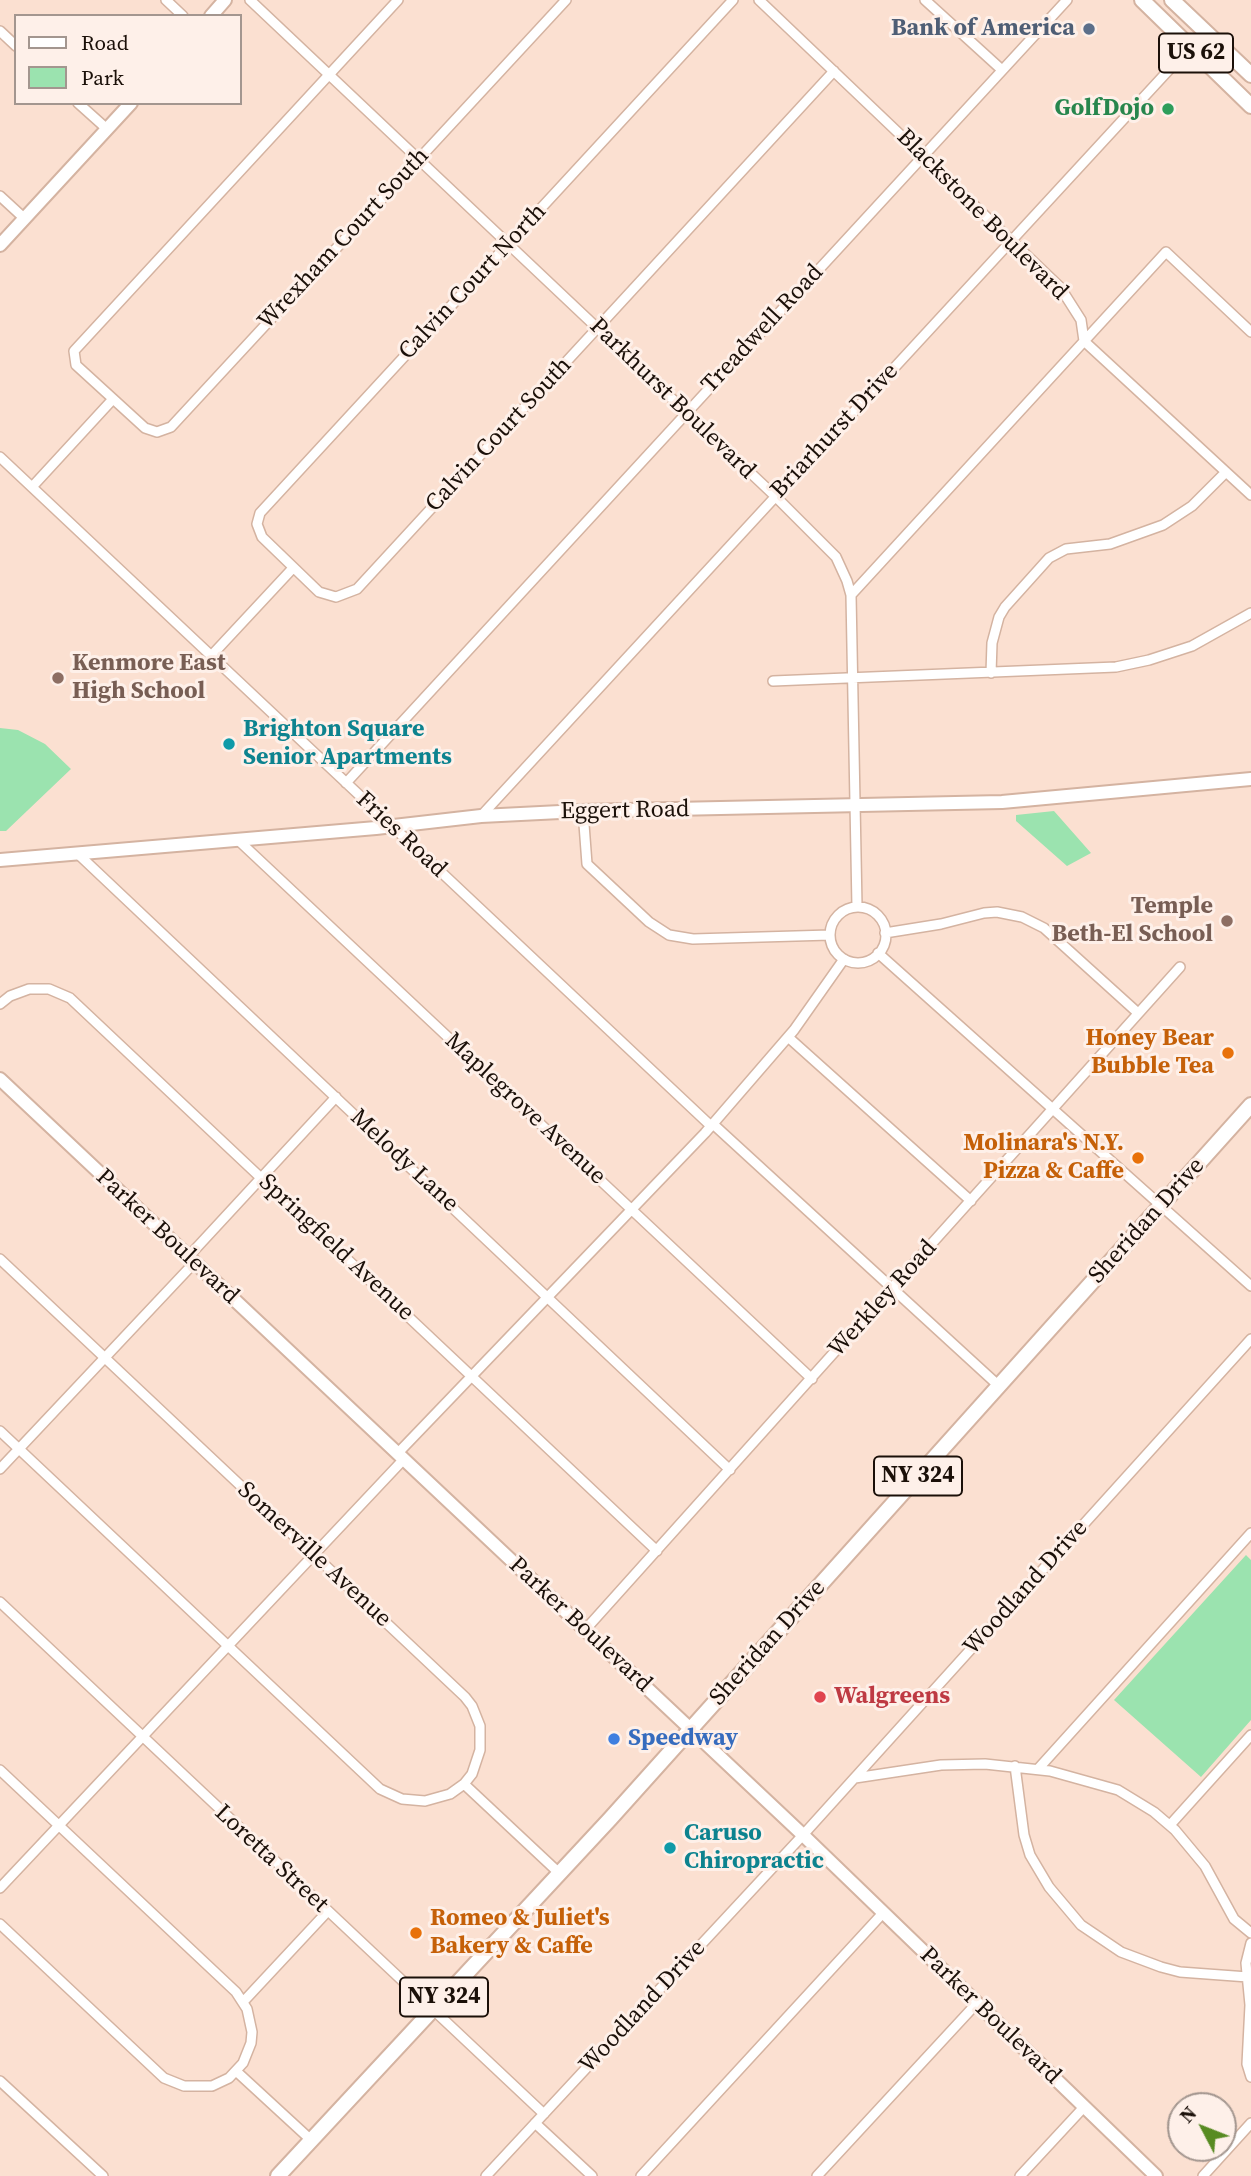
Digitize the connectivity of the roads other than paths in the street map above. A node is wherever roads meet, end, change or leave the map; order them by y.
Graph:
1 (166, 0) edge
2 (225, 0) edge
3 (250, 0) edge
4 (398, 0) edge
5 (566, 0) edge
6 (733, 0) edge
7 (759, 0) edge
8 (925, 0) edge
9 (1067, 0) edge
10 (1142, 0) edge
11 (1172, 0) edge
12 (181, 14) edge
13 (213, 14) edge
14 (0, 31) edge
15 (14, 44) edge
16 (1190, 47) junction
17 (1002, 70) junction
18 (834, 71) junction
19 (330, 75) junction
20 (1251, 75) edge
21 (80, 105) edge
22 (129, 105) edge
23 (1251, 106) edge
24 (107, 130) junction
25 (923, 156) junction
26 (418, 158) junction
27 (0, 196) edge
28 (24, 219) junction
29 (1011, 240) junction
30 (509, 244) junction
31 (0, 246) edge
32 (598, 328) junction
33 (1251, 332) edge
34 (1084, 341) junction
35 (113, 399) junction
36 (686, 412) junction
37 (0, 457) edge
38 (1226, 472) junction
39 (32, 487) junction
40 (1251, 495) edge
41 (775, 496) junction
42 (293, 568) junction
43 (851, 595) junction
44 (1251, 613) edge
45 (211, 656) junction
46 (990, 673) junction
47 (853, 677) junction
48 (773, 681) dead end
49 (1251, 779) edge
50 (346, 783) junction
51 (856, 806) junction
52 (583, 811) junction
53 (481, 816) junction
54 (391, 825) junction
55 (237, 840) junction
56 (77, 853) junction
57 (0, 860) edge
58 (857, 907) junction
59 (885, 933) junction
60 (830, 935) junction
61 (878, 953) junction
62 (844, 959) junction
63 (1180, 967) dead end
64 (0, 1004) edge
65 (1138, 1013) junction
66 (788, 1037) junction
67 (0, 1079) edge
68 (336, 1097) junction
69 (1251, 1105) edge
70 (1054, 1108) junction
71 (712, 1125) junction
72 (262, 1178) junction
73 (971, 1201) junction
74 (1161, 1206) junction
75 (632, 1209) junction
76 (0, 1259) edge
77 (191, 1260) junction
78 (1251, 1286) edge
79 (892, 1290) junction
80 (548, 1297) junction
81 (1251, 1339) edge
82 (105, 1358) junction
83 (473, 1376) junction
84 (812, 1379) junction
85 (999, 1386) junction
86 (0, 1431) edge
87 (19, 1449) junction
88 (400, 1457) junction
89 (0, 1469) edge
90 (730, 1470) junction
91 (1251, 1533) edge
92 (657, 1551) junction
93 (313, 1555) junction
94 (0, 1602) edge
95 (585, 1630) junction
96 (227, 1646) junction
97 (691, 1729) junction
98 (1251, 1735) edge
99 (142, 1737) junction
100 (1015, 1766) junction
101 (1038, 1769) junction
102 (0, 1770) edge
103 (855, 1778) junction
104 (464, 1784) junction
105 (58, 1825) junction
106 (1170, 1825) junction
107 (803, 1835) junction
108 (558, 1872) junction
109 (0, 1888) edge
110 (327, 1912) junction
111 (883, 1913) junction
112 (0, 1924) edge
113 (1251, 1933) edge
114 (1251, 1943) edge
115 (1248, 1977) junction
116 (243, 2002) junction
117 (976, 2003) junction
118 (432, 2010) junction
119 (236, 2071) junction
120 (1251, 2077) edge
121 (0, 2081) edge
122 (1084, 2107) junction
123 (544, 2114) junction
124 (535, 2123) junction
125 (1251, 2123) edge
126 (311, 2140) junction
127 (101, 2175) edge
128 (278, 2176) edge
129 (486, 2176) edge
130 (592, 2176) edge
131 (640, 2176) edge
132 (817, 2176) edge
133 (1020, 2176) edge
134 (1156, 2176) edge
135 (1203, 2176) edge

1 - 12 street
2 - 13 street
3 - 19 street, Parkhurst Boulevard
4 - 19 street
5 - 26 street, Wrexham Court South
6 - 30 street, Calvin Court North
7 - 18 street, Blackstone Boulevard
8 - 17 street
9 - 17 street, Treadwell Road
10 - 16 main road, US 62
11 - 20 main road, US 62
14 - 15 street
16 - 23 main road, US 62
16 - 29 street, Briarhurst Drive
17 - 25 street, Treadwell Road
18 - 25 street, Blackstone Boulevard
18 - 32 street, Calvin Court South
19 - 26 street, Parkhurst Boulevard
19 - 35 street, Wrexham Court South
21 - 24 street
22 - 24 street
24 - 28 street
25 - 29 street, Blackstone Boulevard
25 - 36 street, Treadwell Road
26 - 30 street, Parkhurst Boulevard
26 - 35 street, Wrexham Court South
27 - 28 street
28 - 31 street
29 - 34 street, Blackstone Boulevard
29 - 41 street, Briarhurst Drive
30 - 32 street, Parkhurst Boulevard
30 - 42 street, Calvin Court North
32 - 36 street, Parkhurst Boulevard
32 - 42 street, Calvin Court South
33 - 34 street
34 - 38 street
34 - 43 street
35 - 39 street
36 - 41 street, Parkhurst Boulevard
36 - 50 street, Treadwell Road
37 - 39 street, Fries Road
38 - 40 street
38 - 46 street
39 - 45 street, Fries Road
41 - 43 street, Parkhurst Boulevard
41 - 53 street, Briarhurst Drive
42 - 45 street
43 - 47 street, Parkhurst Boulevard
44 - 46 street
45 - 50 street, Fries Road
46 - 47 street
47 - 48 street
47 - 51 street, Parkhurst Boulevard
49 - 51 street, Eggert Road
50 - 54 street, Fries Road
51 - 52 street, Eggert Road
51 - 58 street, Parkhurst Boulevard
52 - 53 street, Eggert Road
52 - 60 street
53 - 54 street, Eggert Road
54 - 55 street, Eggert Road
54 - 71 street, Fries Road
55 - 56 street, Eggert Road
55 - 75 street, Maplegrove Avenue
56 - 57 street, Eggert Road
56 - 68 street, Melody Lane
58 - 59 street
58 - 60 street
59 - 61 street
59 - 65 street
60 - 62 street
61 - 62 street
61 - 70 street
62 - 66 street
63 - 65 street, Werkley Road
64 - 72 street, Springfield Avenue
65 - 70 street, Werkley Road
66 - 71 street
66 - 73 street
67 - 77 street, Parker Boulevard
68 - 72 street
68 - 80 street, Melody Lane
69 - 74 main road, Sheridan Drive / NY 324
70 - 73 street, Werkley Road
70 - 74 street
71 - 75 street
71 - 79 street, Fries Road
72 - 77 street
72 - 83 street, Springfield Avenue
73 - 79 street, Werkley Road
74 - 78 street
74 - 85 main road, Sheridan Drive / NY 324
75 - 80 street
75 - 84 street, Maplegrove Avenue
76 - 82 street, Somerville Avenue
77 - 82 street
77 - 88 street, Parker Boulevard
79 - 84 street, Werkley Road
79 - 85 street, Fries Road
80 - 83 street
80 - 90 street, Melody Lane
81 - 103 street, Woodland Drive
82 - 87 street
82 - 93 street, Somerville Avenue
83 - 88 street
83 - 92 street, Springfield Avenue
84 - 90 street, Werkley Road
85 - 97 main road, Sheridan Drive / NY 324
86 - 87 street
87 - 89 street
87 - 96 street
88 - 93 street
88 - 95 street, Parker Boulevard
90 - 92 street, Werkley Road
91 - 101 street
92 - 95 street, Werkley Road
93 - 96 street
93 - 104 street, Somerville Avenue
94 - 99 street, Loretta Street
95 - 97 street, Parker Boulevard
96 - 99 street
96 - 104 street
97 - 107 street, Parker Boulevard
97 - 108 main road, Sheridan Drive / NY 324
98 - 106 street
99 - 105 street
99 - 110 street, Loretta Street
100 - 101 street
100 - 103 street
100 - 115 street
101 - 106 street
102 - 105 street
103 - 107 street, Woodland Drive
104 - 108 street
105 - 109 street
105 - 116 street
106 - 113 street
107 - 111 street, Parker Boulevard
107 - 123 street, Woodland Drive
108 - 118 main road, Sheridan Drive / NY 324
110 - 116 street
110 - 118 street, Loretta Street
111 - 117 street, Parker Boulevard
111 - 131 street
112 - 119 street
114 - 115 street
115 - 120 street
116 - 119 street
117 - 122 street, Parker Boulevard
117 - 132 street
118 - 123 street, Loretta Street
118 - 126 main road, Sheridan Drive / NY 324
119 - 126 street
121 - 127 street
122 - 133 street
122 - 134 street, Parker Boulevard
123 - 124 street, Woodland Drive
124 - 129 street, Woodland Drive
124 - 130 street
125 - 135 street
126 - 128 main road, Sheridan Drive / NY 324

